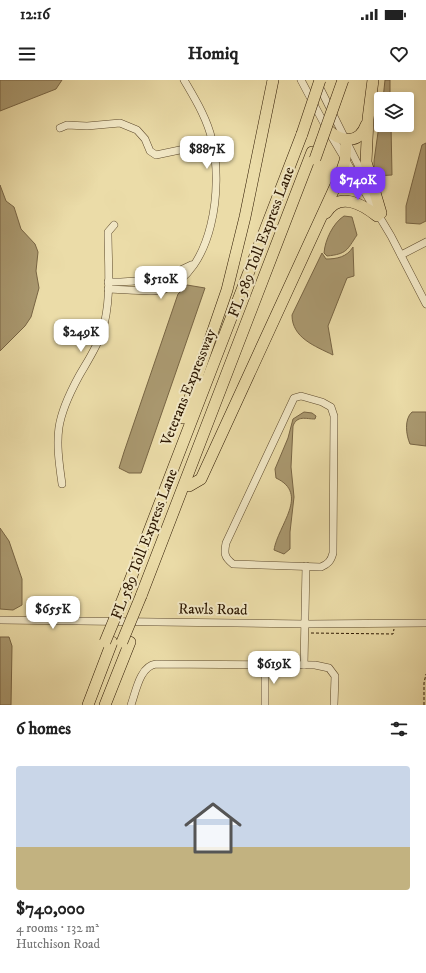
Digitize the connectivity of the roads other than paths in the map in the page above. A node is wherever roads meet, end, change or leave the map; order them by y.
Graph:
1 (184, 80) edge
2 (274, 80) edge
3 (301, 80) edge
4 (316, 80) edge
5 (320, 80) edge
6 (335, 80) edge
7 (343, 80) edge
8 (373, 80) edge
9 (368, 119) junction
10 (60, 128) dead end
11 (327, 129) junction
12 (346, 140) junction
13 (213, 143) junction
14 (314, 156) junction
15 (345, 161) junction
16 (379, 214) junction
17 (114, 225) dead end
18 (313, 236) junction
19 (426, 242) edge
20 (401, 256) junction
21 (195, 264) junction
22 (169, 274) junction
23 (148, 281) junction
24 (174, 284) junction
25 (108, 285) junction
26 (149, 290) junction
27 (426, 304) edge
28 (213, 366) junction
29 (62, 484) dead end
30 (189, 486) junction
31 (160, 501) junction
32 (306, 566) junction
33 (135, 596) junction
34 (0, 620) edge
35 (426, 623) edge
36 (306, 624) junction
37 (117, 642) junction
38 (265, 665) junction
39 (304, 665) junction
40 (81, 705) edge
41 (88, 705) edge
42 (98, 705) edge
43 (106, 705) edge
44 (131, 705) edge
45 (264, 705) edge
46 (334, 705) edge

1 - 13 street
2 - 31 highway
3 - 11 street
4 - 12 street
5 - 28 highway, Veterans Expressway, bridge
6 - 14 highway, FL 589 Toll Express Lane
7 - 14 highway, Veterans Expressway, bridge
8 - 9 highway
9 - 12 highway
9 - 16 highway
10 - 13 street
11 - 12 highway
11 - 15 street
12 - 15 highway
12 - 16 street
13 - 21 street
14 - 30 highway, Veterans Expressway
14 - 33 highway, FL 589 Toll Express Lane
15 - 16 street
15 - 18 highway
16 - 18 highway
16 - 20 street
17 - 25 street
18 - 30 highway
19 - 20 street
20 - 27 street
21 - 22 street
21 - 24 street
22 - 23 street
22 - 24 street
23 - 25 street
23 - 26 street
24 - 26 street
25 - 26 street
25 - 29 street
28 - 31 highway, Veterans Expressway
28 - 33 highway, FL 589 Toll Express Lane
30 - 33 highway, Veterans Expressway
31 - 33 highway, Veterans Expressway
32 - 32 street
32 - 36 street
33 - 37 highway, Veterans Expressway, bridge
33 - 37 highway, Veterans Expressway
34 - 36 street, Rawls Road
35 - 36 street, Rawls Road
36 - 39 street
37 - 40 highway, Veterans Expressway
37 - 41 highway
37 - 42 highway, FL 589 Toll Express Lane
37 - 43 highway, Veterans Expressway
38 - 39 street
38 - 44 street
38 - 45 street
39 - 46 street

